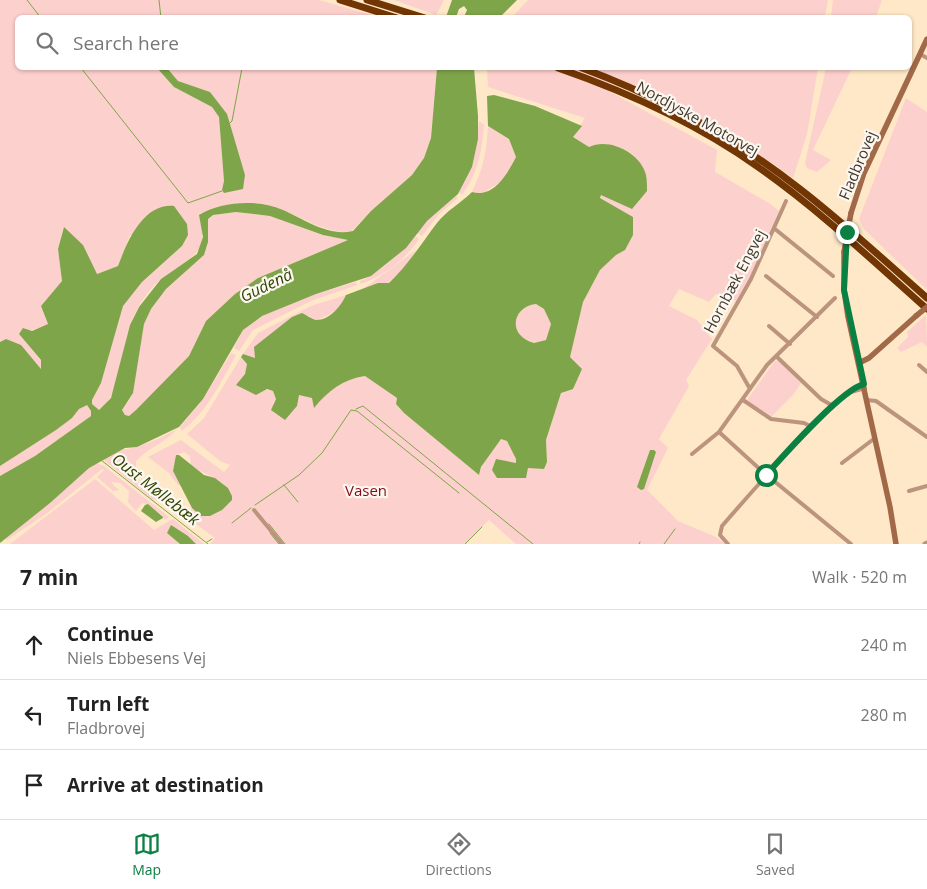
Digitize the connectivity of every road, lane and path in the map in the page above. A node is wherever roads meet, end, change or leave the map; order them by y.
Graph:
1 (340, 0) edge
2 (367, 0) edge
3 (388, 15) edge
4 (416, 15) edge
5 (927, 39) edge
6 (920, 54) junction
7 (927, 58) edge
8 (563, 70) edge
9 (587, 70) edge
10 (786, 201) dead end
11 (775, 230) junction
12 (766, 276) dead end
13 (833, 276) dead end
14 (835, 298) dead end
15 (927, 298) edge
16 (927, 308) edge
17 (817, 317) junction
18 (769, 326) dead end
19 (790, 344) junction
20 (777, 357) junction
21 (858, 361) junction
22 (919, 365) dead end
23 (927, 372) edge
24 (864, 386) junction
25 (750, 390) junction
26 (743, 400) junction
27 (868, 400) junction
28 (832, 406) junction
29 (812, 427) junction
30 (927, 430) edge
31 (719, 432) junction
32 (925, 436) edge
33 (875, 438) junction
34 (692, 454) dead end
35 (842, 463) dead end
36 (766, 475) junction
37 (927, 486) edge
38 (909, 491) dead end
39 (254, 510) dead end
40 (282, 544) edge
41 (728, 544) edge
42 (851, 544) edge
43 (896, 544) edge

1 - 3 highway
2 - 4 highway
5 - 6 main road, Fladbrovej
6 - 7 street
6 - 21 main road, Fladbrovej, bridge
8 - 16 highway, Nordjyske Motorvej
9 - 15 highway, Nordjyske Motorvej
10 - 11 street, Hornbæk Engvej
11 - 13 street
11 - 25 street, Hornbæk Engvej
12 - 17 street
14 - 17 street
16 - 21 main road, bridge
17 - 19 street
18 - 19 street
19 - 20 street
20 - 25 street
20 - 28 street
21 - 24 main road, Fladbrovej
22 - 23 street
24 - 27 main road, Fladbrovej
24 - 28 street
25 - 26 street
26 - 29 street
26 - 31 street
27 - 32 street
27 - 33 main road, Fladbrovej
28 - 29 street
29 - 36 street
30 - 32 street
31 - 34 street
31 - 36 street
33 - 35 street
33 - 43 main road, Fladbrovej
36 - 41 street
36 - 42 street
37 - 38 street
39 - 40 street

